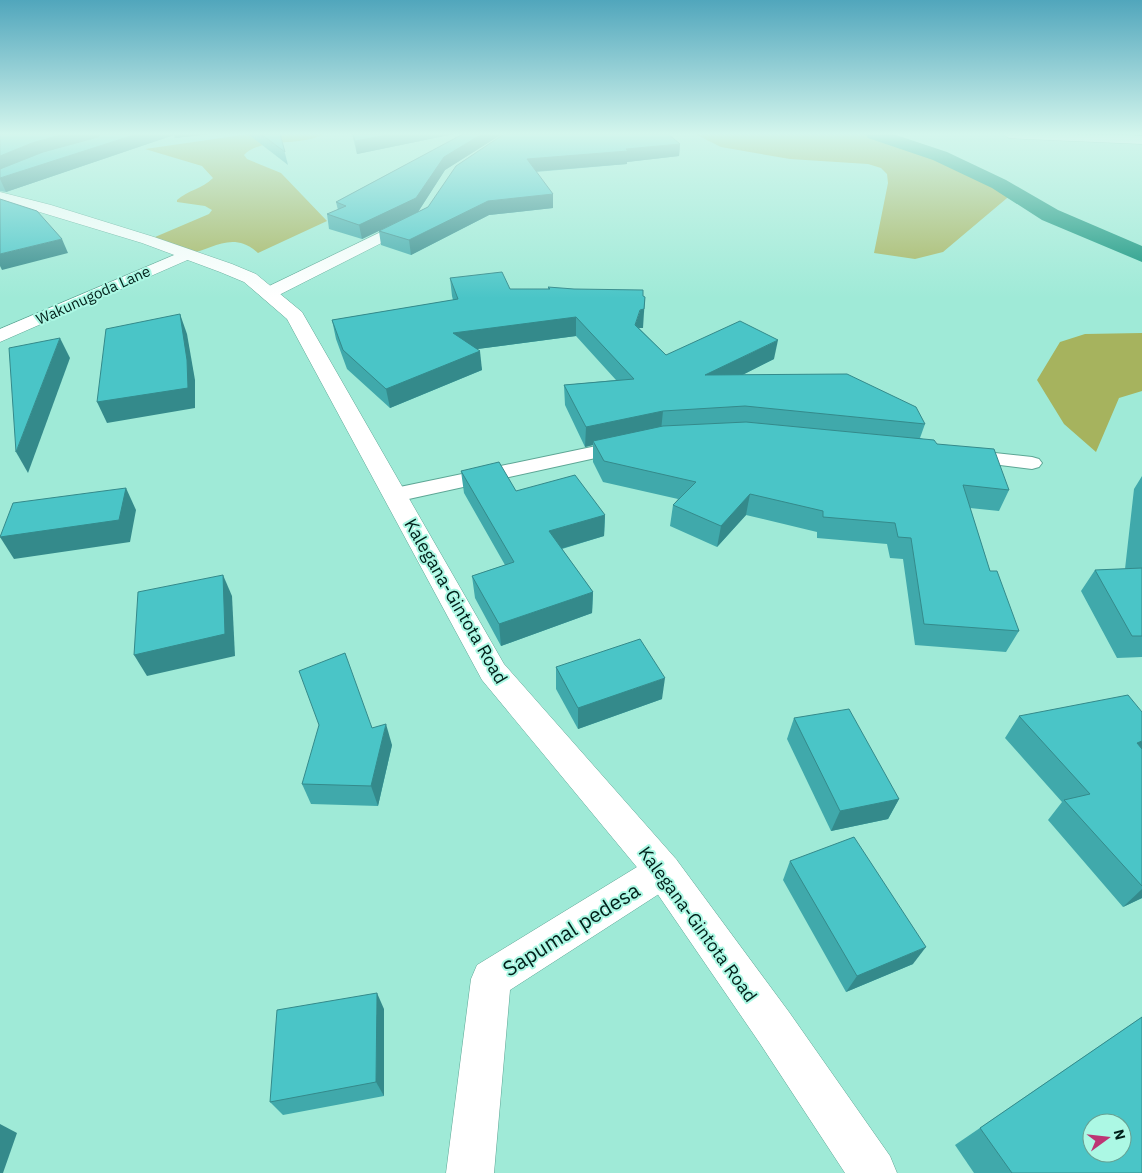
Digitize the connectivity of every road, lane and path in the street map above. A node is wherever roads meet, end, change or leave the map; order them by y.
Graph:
1 (0, 196) edge
2 (424, 216) edge
3 (186, 254) junction
4 (269, 293) junction
5 (0, 336) edge
6 (642, 443) edge
7 (945, 454) edge
8 (1032, 463) dead end
9 (395, 496) junction
10 (663, 871) junction
11 (470, 1173) edge
12 (873, 1173) edge

1 - 3 main road, Kalegana-Gintota Road
2 - 4 main road
3 - 4 main road, Kalegana-Gintota Road
3 - 5 main road, Wakunugoda Lane
4 - 9 main road, Kalegana-Gintota Road
6 - 9 lane
7 - 8 lane
9 - 10 main road, Kalegana-Gintota Road
10 - 11 main road, Sapumal pedesa
10 - 12 main road, Kalegana-Gintota Road

